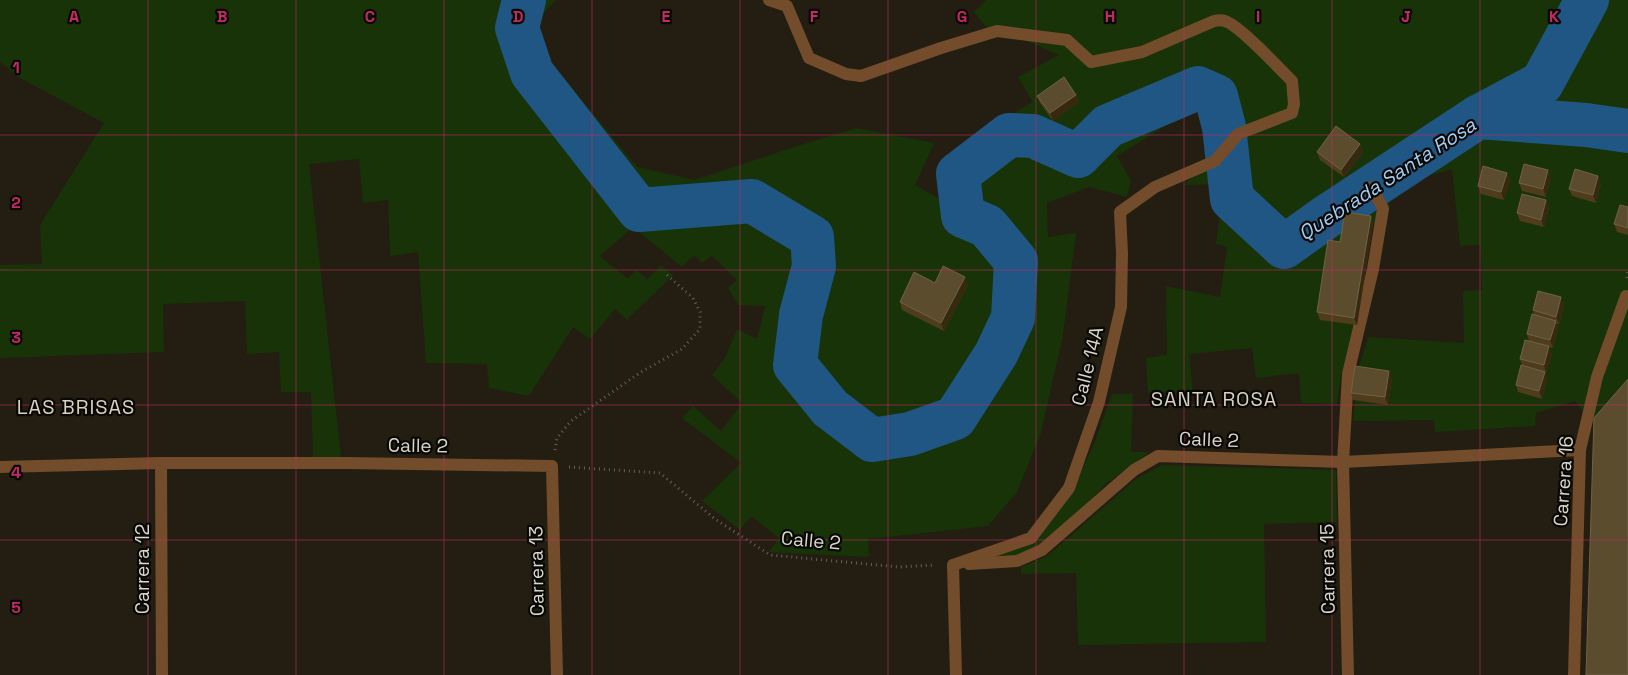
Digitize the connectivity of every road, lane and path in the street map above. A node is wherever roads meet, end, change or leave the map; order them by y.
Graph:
1 (769, 0) edge
2 (1372, 187) dead end
3 (667, 275) dead end
4 (1626, 296) dead end
5 (1580, 450) junction
6 (1343, 462) junction
7 (161, 463) junction
8 (552, 466) junction
9 (0, 467) edge
10 (953, 565) junction
11 (162, 675) edge
12 (557, 675) edge
13 (956, 675) edge
14 (1348, 675) edge
15 (1574, 675) edge

1 - 10 street, Calle 14A
2 - 6 street, Carrera 15
3 - 8 path
4 - 5 street, Carrera 16
5 - 6 street, Calle 2
5 - 15 street, Carrera 16
6 - 10 street, Calle 2
6 - 14 street, Carrera 15
7 - 8 street, Calle 2
7 - 9 street, Calle 2
7 - 11 street, Carrera 12
8 - 10 path, Calle 2
8 - 12 street, Carrera 13
10 - 13 street

